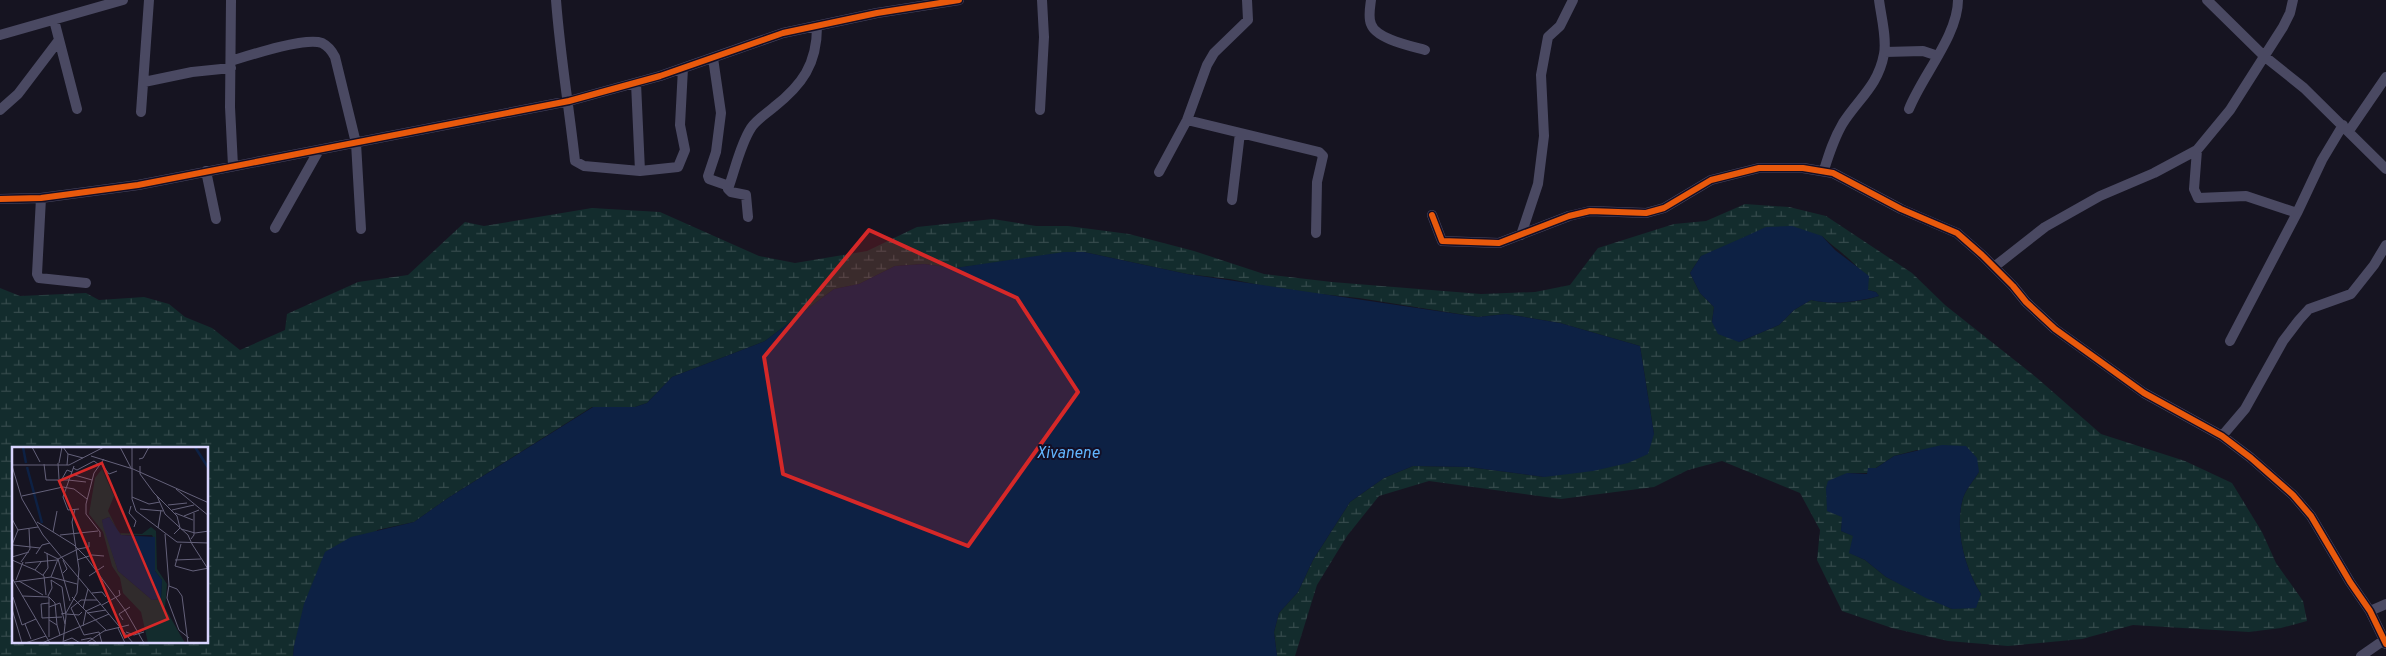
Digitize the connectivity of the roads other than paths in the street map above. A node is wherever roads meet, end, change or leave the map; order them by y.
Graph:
1 (123, 0) edge
2 (149, 0) edge
3 (230, 0) edge
4 (556, 0) edge
5 (1042, 0) edge
6 (1247, 0) edge
7 (1371, 0) edge
8 (1573, 0) edge
9 (1879, 0) edge
10 (1958, 0) edge
11 (2207, 0) edge
12 (2293, 0) edge
13 (953, 1) edge
14 (54, 20) junction
15 (817, 27) junction
16 (0, 35) edge
17 (59, 40) junction
18 (1425, 50) dead end
19 (1885, 52) junction
20 (1938, 56) junction
21 (2264, 56) junction
22 (713, 58) junction
23 (231, 64) junction
24 (683, 68) junction
25 (2386, 77) edge
26 (144, 82) junction
27 (636, 83) junction
28 (569, 101) junction
29 (77, 109) dead end
30 (1909, 109) dead end
31 (0, 110) edge
32 (1040, 110) dead end
33 (141, 112) dead end
34 (1187, 120) junction
35 (2346, 128) junction
36 (1240, 133) junction
37 (356, 143) junction
38 (319, 150) junction
39 (2197, 150) junction
40 (233, 166) junction
41 (2386, 169) edge
42 (1824, 170) junction
43 (206, 171) junction
44 (640, 171) junction
45 (1159, 172) dead end
46 (730, 186) junction
47 (41, 198) junction
48 (0, 199) edge
49 (1232, 200) dead end
50 (2296, 213) junction
51 (1432, 215) dead end
52 (748, 217) dead end
53 (216, 218) dead end
54 (275, 228) dead end
55 (360, 228) dead end
56 (1316, 233) dead end
57 (1521, 236) junction
58 (2386, 245) edge
59 (1994, 267) junction
60 (86, 283) dead end
61 (2230, 341) dead end
62 (2222, 436) junction
63 (2386, 604) edge
64 (2370, 612) junction
65 (2385, 642) edge
66 (2361, 656) edge

1 - 14 street
2 - 26 street
3 - 23 street
4 - 28 street
5 - 32 street
6 - 34 street
7 - 18 street
8 - 57 street
9 - 19 street
10 - 20 street
11 - 21 street
12 - 21 street
13 - 15 street
14 - 16 street
14 - 17 street
15 - 22 street
15 - 46 street
17 - 29 street
17 - 31 street
19 - 20 street
19 - 42 street
20 - 30 street
21 - 35 street
21 - 39 street
22 - 24 street
22 - 46 street
23 - 26 street
23 - 37 street
23 - 40 street
24 - 27 street
24 - 44 street
25 - 35 street
26 - 33 street
27 - 28 street
27 - 44 street
28 - 37 street
28 - 44 street
34 - 36 street
34 - 45 street
35 - 41 street
35 - 50 street
36 - 49 street
36 - 56 street
37 - 38 street
37 - 55 street
38 - 40 street
38 - 54 street
39 - 50 street
39 - 59 street
40 - 43 street
42 - 57 street
42 - 59 street
43 - 47 street
43 - 53 street
46 - 52 street
47 - 48 street
47 - 60 street
50 - 61 street
51 - 57 street
58 - 62 street
59 - 62 street
62 - 64 street
63 - 64 street
64 - 65 street
65 - 66 street

